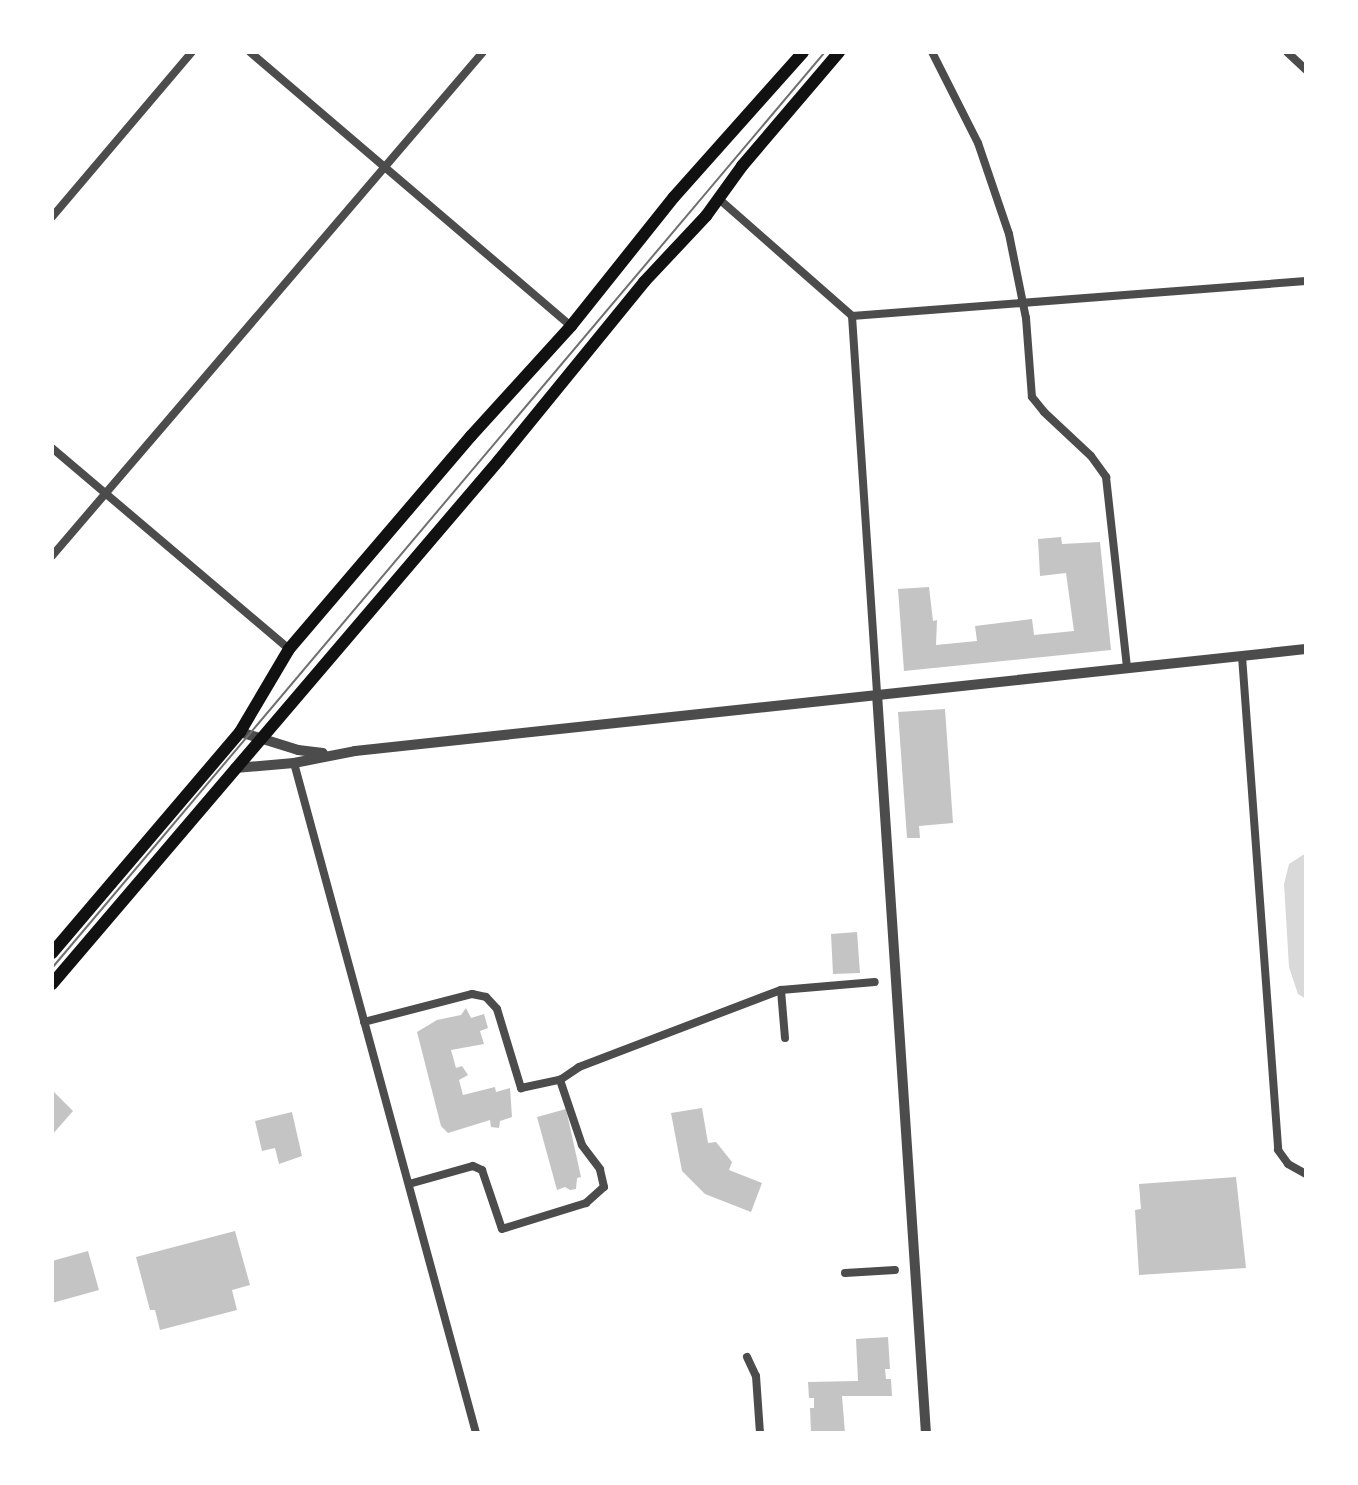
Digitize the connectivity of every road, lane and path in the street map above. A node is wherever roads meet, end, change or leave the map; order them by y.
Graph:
1 (192, 52) edge
2 (250, 52) edge
3 (483, 52) edge
4 (803, 52) edge
5 (839, 52) edge
6 (932, 52) edge
7 (1287, 52) edge
8 (1306, 70) edge
9 (384, 167) junction
10 (719, 199) junction
11 (52, 217) edge
12 (1306, 281) edge
13 (1021, 303) junction
14 (852, 316) junction
15 (571, 326) junction
16 (52, 448) edge
17 (105, 493) junction
18 (52, 556) edge
19 (289, 649) junction
20 (1306, 649) edge
21 (1242, 656) junction
22 (1127, 668) junction
23 (877, 694) junction
24 (240, 732) junction
25 (261, 738) junction
26 (333, 754) junction
27 (294, 763) junction
28 (235, 768) junction
29 (52, 953) edge
30 (875, 982) dead end
31 (52, 984) edge
32 (781, 990) junction
33 (364, 1022) junction
34 (785, 1038) dead end
35 (560, 1080) junction
36 (1306, 1174) edge
37 (409, 1184) junction
38 (895, 1270) dead end
39 (845, 1273) dead end
40 (747, 1357) dead end
41 (476, 1433) edge
42 (760, 1433) edge
43 (926, 1433) edge

1 - 11 street
2 - 9 street
3 - 9 street
4 - 15 main road
5 - 10 main road
6 - 13 street
7 - 8 street
9 - 15 street
9 - 17 street
10 - 14 street
10 - 25 main road
12 - 13 street
13 - 14 street
13 - 22 street
14 - 23 street
15 - 19 main road
16 - 17 street
17 - 18 street
17 - 19 street
19 - 24 main road
20 - 21 street
21 - 22 street
21 - 36 street
22 - 23 street
23 - 26 street
23 - 43 street
24 - 25 street
24 - 29 main road
25 - 26 street
25 - 28 main road
26 - 27 street
27 - 28 street
27 - 33 street
28 - 31 main road
30 - 32 street
32 - 34 street
32 - 35 street
33 - 35 street
33 - 37 street
35 - 37 street
37 - 41 street
38 - 39 street
40 - 42 street

